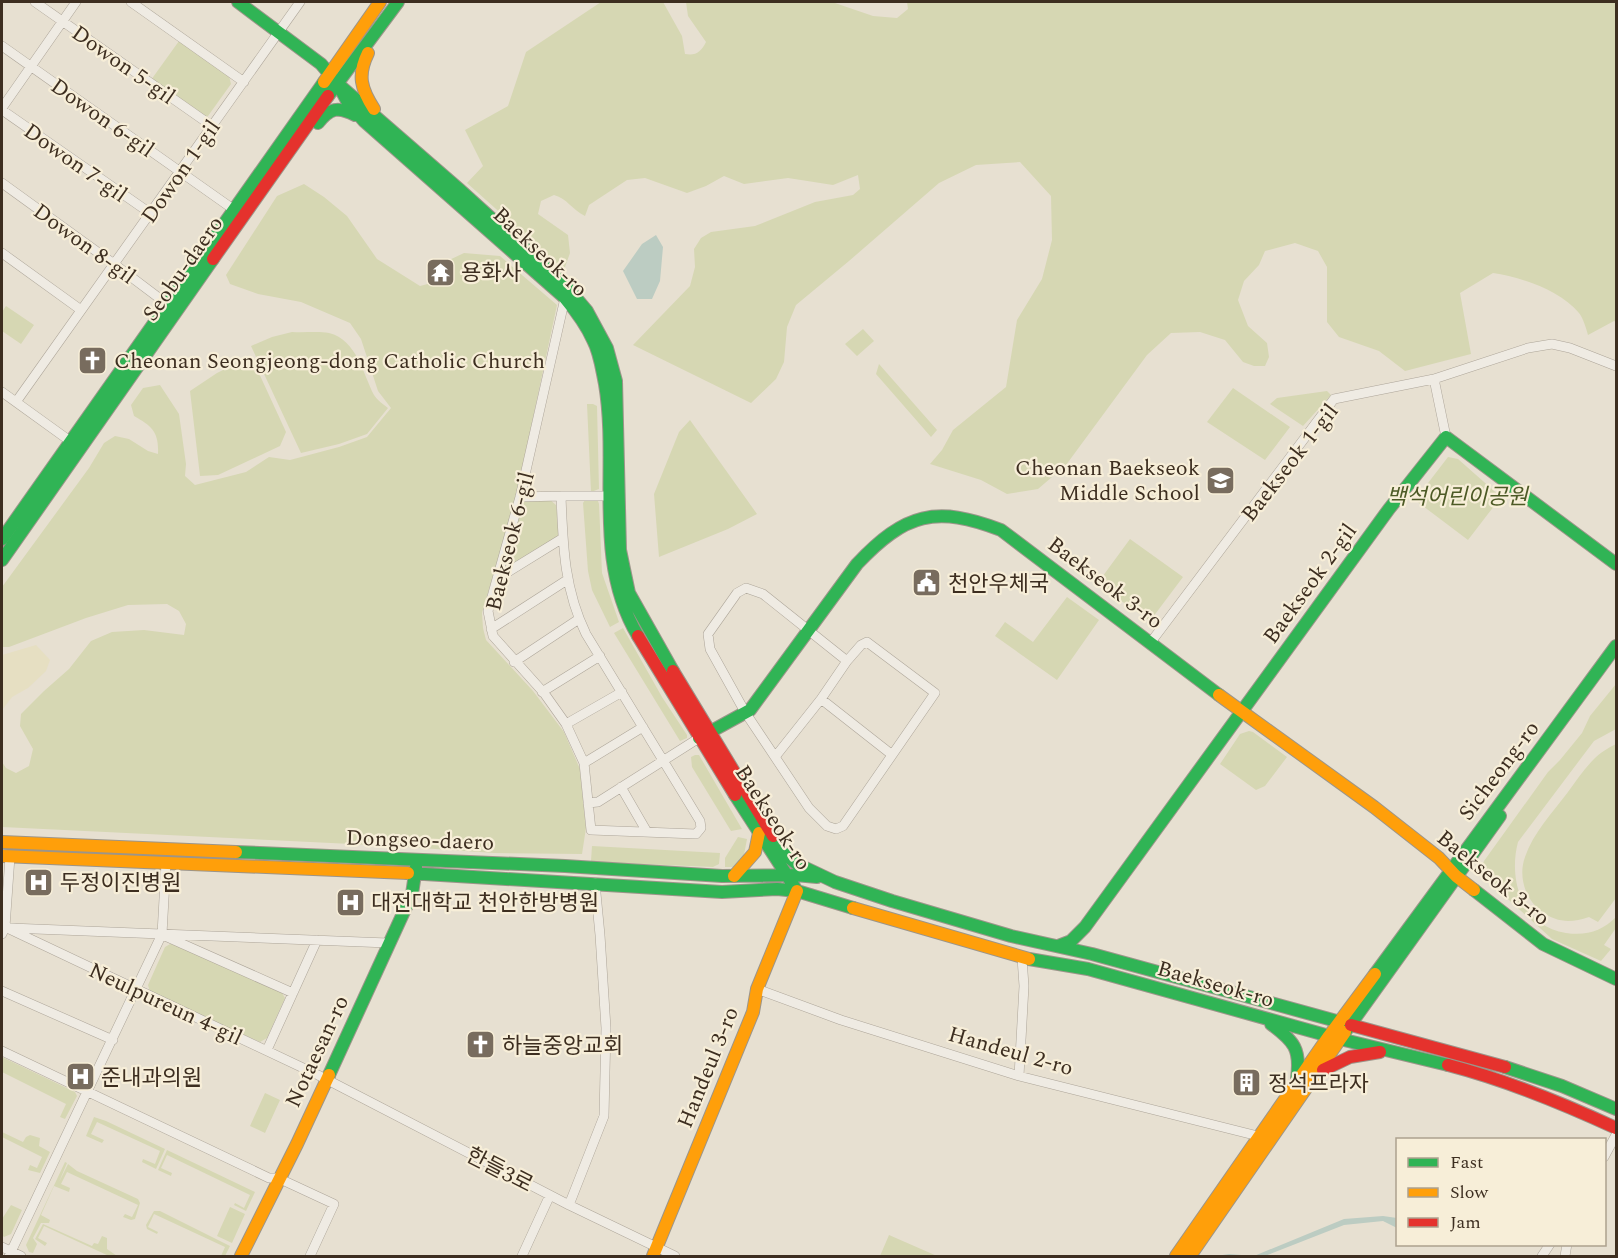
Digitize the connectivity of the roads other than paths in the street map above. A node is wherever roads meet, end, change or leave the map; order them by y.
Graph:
1 (35, 2) edge
2 (76, 2) edge
3 (131, 2) edge
4 (238, 2) edge
5 (300, 2) edge
6 (380, 2) edge
7 (398, 2) edge
8 (63, 20) junction
9 (279, 31) junction
10 (374, 35) junction
11 (2, 46) edge
12 (30, 67) junction
13 (329, 72) junction
14 (244, 82) junction
15 (338, 84) junction
16 (2, 109) edge
17 (364, 121) junction
18 (382, 121) junction
19 (212, 126) junction
20 (299, 135) junction
21 (180, 171) junction
22 (2, 183) edge
23 (233, 209) junction
24 (150, 213) junction
25 (2, 253) edge
26 (114, 264) junction
27 (565, 298) junction
28 (167, 304) junction
29 (81, 310) junction
30 (1617, 366) edge
31 (1434, 379) junction
32 (2, 392) edge
33 (16, 402) junction
34 (1446, 437) junction
35 (70, 441) junction
36 (520, 496) junction
37 (561, 496) junction
38 (609, 496) junction
39 (563, 538) junction
40 (2, 539) edge
41 (2, 561) edge
42 (1617, 564) edge
43 (498, 578) junction
44 (567, 580) junction
45 (579, 619) junction
46 (491, 629) junction
47 (808, 630) junction
48 (1151, 642) junction
49 (1617, 646) edge
50 (600, 656) junction
51 (1617, 659) edge
52 (514, 662) junction
53 (847, 662) junction
54 (542, 692) junction
55 (621, 692) junction
56 (821, 699) junction
57 (746, 712) junction
58 (1242, 712) junction
59 (566, 724) junction
60 (643, 727) junction
61 (704, 735) junction
62 (891, 754) junction
63 (775, 757) junction
64 (663, 760) junction
65 (584, 763) junction
66 (621, 787) junction
67 (588, 803) junction
68 (647, 832) junction
69 (759, 833) junction
70 (2, 842) edge
71 (782, 852) junction
72 (6, 856) edge
73 (417, 860) junction
74 (166, 862) junction
75 (1453, 873) junction
76 (415, 874) junction
77 (790, 875) junction
78 (734, 876) junction
79 (835, 882) junction
80 (595, 884) junction
81 (797, 891) junction
82 (1085, 927) junction
83 (3, 930) edge
84 (162, 934) junction
85 (317, 940) junction
86 (388, 943) junction
87 (1057, 947) junction
88 (1104, 957) junction
89 (1022, 958) junction
90 (1617, 979) edge
91 (136, 989) junction
92 (757, 989) junction
93 (2, 991) edge
94 (293, 993) junction
95 (1263, 1018) junction
96 (1345, 1022) junction
97 (1334, 1038) junction
98 (112, 1040) junction
99 (267, 1050) junction
100 (2, 1051) edge
101 (1390, 1052) junction
102 (1019, 1076) junction
103 (1315, 1076) junction
104 (326, 1080) junction
105 (1297, 1081) junction
106 (88, 1092) junction
107 (1617, 1109) edge
108 (1617, 1128) edge
109 (1617, 1135) edge
110 (1258, 1136) junction
111 (1606, 1155) edge
112 (278, 1178) junction
113 (550, 1195) junction
114 (569, 1205) junction
115 (2, 1247) edge
116 (655, 1252) edge
117 (14, 1255) edge
118 (241, 1257) edge
119 (310, 1257) edge
120 (522, 1257) edge
121 (675, 1257) edge
122 (1176, 1257) edge
123 (1190, 1257) edge

1 - 8 street, Dowon 5-gil
2 - 8 street
3 - 14 street
4 - 9 main road, Baekseok-ro
5 - 9 street, Dowon 1-gil
6 - 13 main road, Seobu-daero
7 - 10 main road, Seobu-daero
8 - 12 street
8 - 19 street, Dowon 5-gil
9 - 13 main road, Baekseok-ro
9 - 14 street, Dowon 1-gil
10 - 15 main road, Seobu-daero
10 - 18 main road
11 - 12 street, Dowon 6-gil
12 - 16 street
12 - 21 street, Dowon 6-gil
13 - 15 main road, Baekseok-ro
13 - 23 main road, Seobu-daero
14 - 19 street, Dowon 1-gil
15 - 17 main road, Baekseok-ro
15 - 18 main road, Baekseok-ro
15 - 20 main road, Seobu-daero
16 - 24 street, Dowon 7-gil
17 - 20 main road
17 - 27 main road, Baekseok-ro
18 - 61 main road, Baekseok-ro
19 - 21 street, Dowon 1-gil
20 - 41 main road, Seobu-daero
21 - 23 street, Dowon 6-gil
21 - 24 street, Dowon 1-gil
22 - 26 street, Dowon 8-gil
23 - 28 main road, Seobu-daero
24 - 26 street, Dowon 1-gil
25 - 29 street
26 - 28 street, Dowon 8-gil
26 - 29 street, Dowon 1-gil
27 - 36 street, Baekseok 6-gil
27 - 38 main road, Baekseok-ro
28 - 35 main road, Seobu-daero
29 - 33 street, Dowon 1-gil
30 - 31 street, Baekseok 1-gil
31 - 34 street
31 - 48 street, Baekseok 1-gil
32 - 33 street
33 - 35 street
34 - 42 main road
34 - 58 main road, Baekseok 2-gil
35 - 40 main road, Seobu-daero
36 - 37 street
36 - 43 street, Baekseok 6-gil
37 - 38 street
37 - 39 street
38 - 61 main road, Baekseok-ro
39 - 43 street
39 - 44 street
43 - 46 street, Baekseok 6-gil
44 - 45 street
44 - 46 street
45 - 50 street
45 - 52 street
46 - 52 street, Baekseok 6-gil
47 - 48 main road, Baekseok 3-ro
47 - 53 street
47 - 57 main road, Baekseok 3-ro
47 - 57 street
48 - 58 main road, Baekseok 3-ro
49 - 75 main road, Sicheong-ro
50 - 54 street
50 - 55 street
51 - 75 main road, Sicheong-ro
52 - 54 street, Baekseok 6-gil
53 - 56 street
53 - 62 street
54 - 59 street, Baekseok 6-gil
55 - 59 street
55 - 60 street
56 - 62 street
56 - 63 street
57 - 61 main road, Baekseok 3-ro
57 - 63 street
58 - 75 main road, Baekseok 3-ro
58 - 82 main road, Baekseok 2-gil
59 - 65 street, Baekseok 6-gil
60 - 64 street
60 - 65 street
61 - 64 street, Baekseok 3-ro
61 - 69 main road, Baekseok-ro
61 - 71 main road, Baekseok-ro
62 - 63 street
64 - 66 street, Baekseok 3-ro
64 - 68 street
65 - 67 street, Baekseok 6-gil
66 - 67 street, Baekseok 3-ro
66 - 68 street
67 - 68 street, Baekseok 6-gil
69 - 77 main road, Baekseok-ro
69 - 78 main road
70 - 73 main road, Dongseo-daero
71 - 77 main road
71 - 79 main road, Baekseok-ro
72 - 74 main road, Dongseo-daero
72 - 83 street
73 - 76 main road, Notaesan-ro
73 - 78 main road, Dongseo-daero
74 - 76 main road, Dongseo-daero
74 - 84 street
75 - 90 main road, Baekseok 3-ro
75 - 96 main road, Sicheong-ro
76 - 80 main road, Dongseo-daero
76 - 86 main road, Notaesan-ro
77 - 78 main road, Dongseo-daero
77 - 79 main road, Dongseo-daero
77 - 81 main road, Baekseok-ro
79 - 87 main road, Baekseok-ro
80 - 81 main road, Dongseo-daero
80 - 114 street
81 - 89 main road, Baekseok-ro
81 - 92 main road, Handeul 3-ro
82 - 87 main road, Baekseok 2-gil
82 - 88 main road
83 - 84 street
83 - 91 street, Neulpureun 4-gil
84 - 85 street
84 - 91 street
84 - 94 street
85 - 86 street
85 - 94 street
86 - 104 main road, Notaesan-ro
87 - 88 main road, Baekseok-ro
88 - 96 main road, Baekseok-ro
89 - 95 main road, Baekseok-ro
89 - 102 street
91 - 98 street
91 - 99 street, Neulpureun 4-gil
92 - 102 street, Handeul 2-ro
92 - 116 main road, Handeul 3-ro
93 - 98 street
94 - 99 street
95 - 97 main road, Baekseok-ro
95 - 105 main road
96 - 97 main road, Sicheong-ro
96 - 107 main road, Baekseok-ro
97 - 101 main road, Baekseok-ro
97 - 103 main road
97 - 105 main road
98 - 106 street
99 - 104 street, Neulpureun 4-gil
100 - 106 street
101 - 103 main road
101 - 108 main road, Baekseok-ro
102 - 110 street, Handeul 2-ro
103 - 123 main road
104 - 112 main road, Notaesan-ro
104 - 113 street, 한들3로
105 - 110 main road
106 - 112 street
106 - 117 street
109 - 111 street
110 - 122 main road
112 - 118 main road, Notaesan-ro
112 - 119 street
113 - 114 street, 한들3로
113 - 120 street
114 - 116 street, 한들3로
115 - 117 street
116 - 121 street, 한들3로

